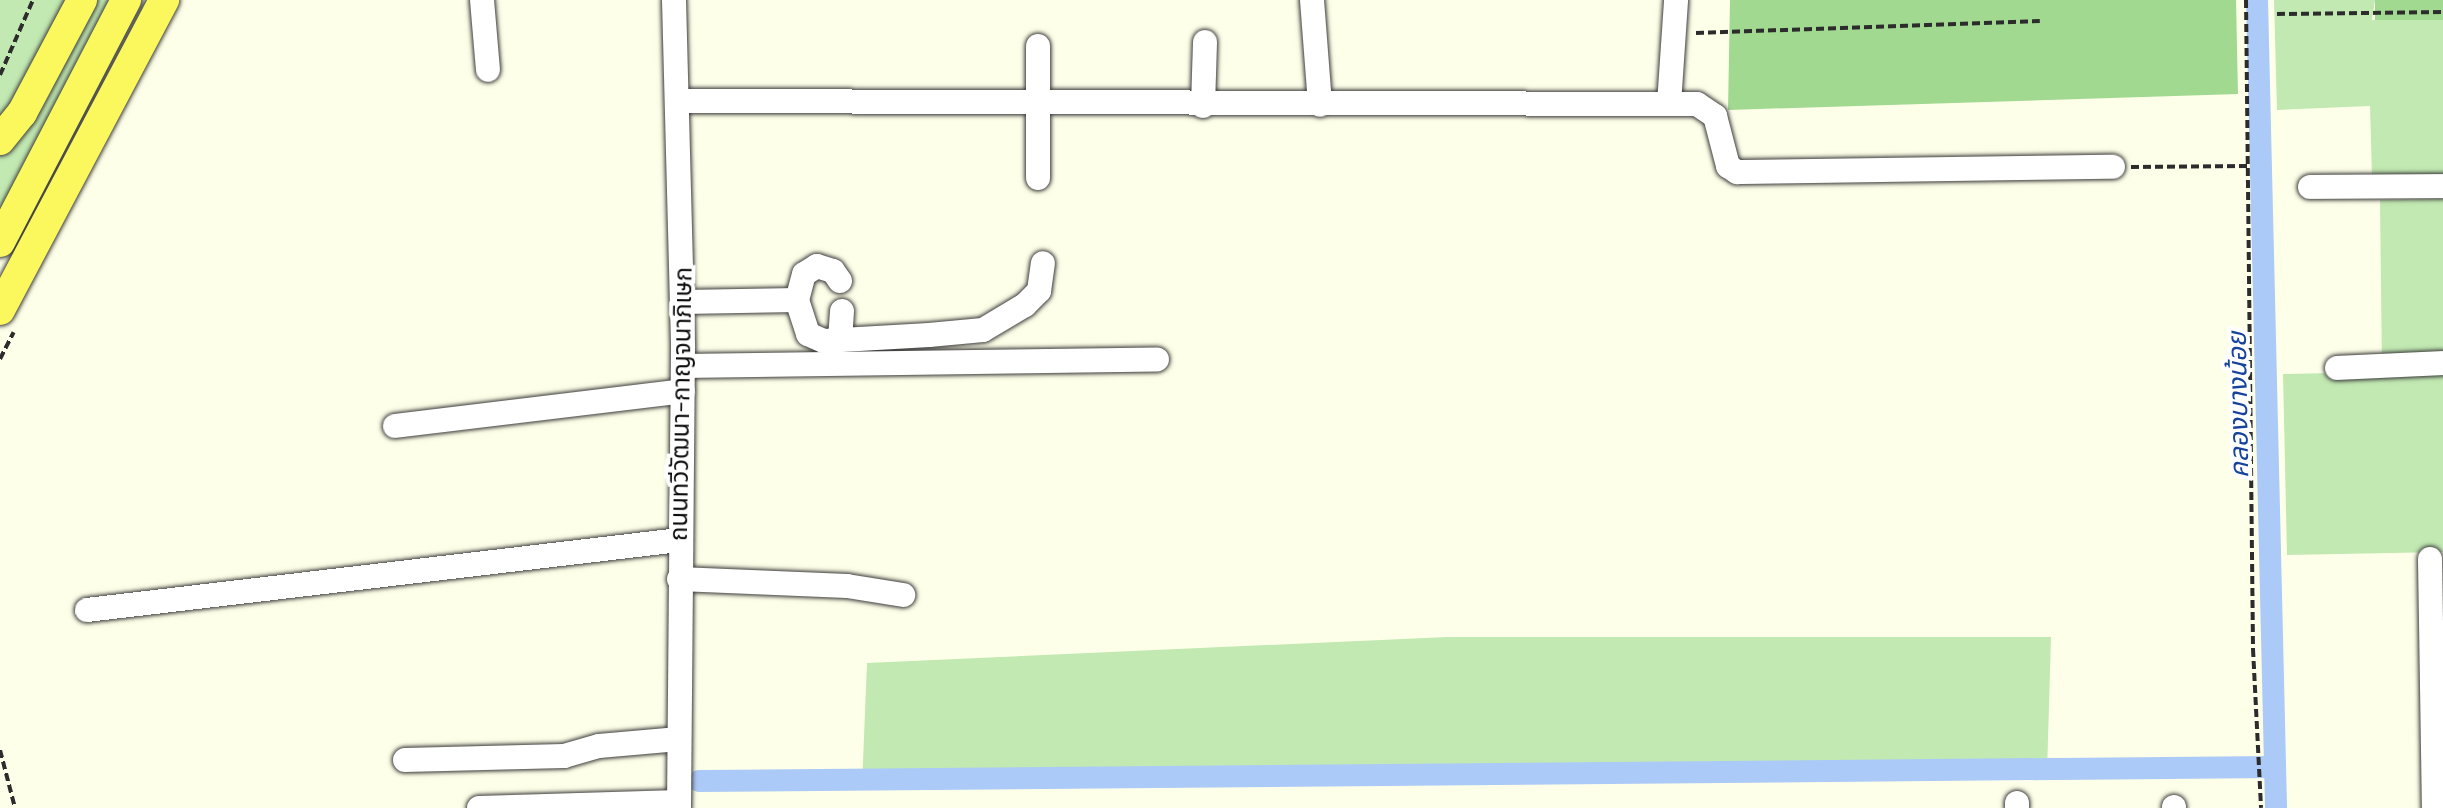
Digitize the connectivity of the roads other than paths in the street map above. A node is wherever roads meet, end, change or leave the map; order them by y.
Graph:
1 (82, 0) edge
2 (126, 0) edge
3 (164, 0) edge
4 (482, 0) edge
5 (674, 0) edge
6 (1312, 0) edge
7 (1676, 0) edge
8 (1205, 42) dead end
9 (1038, 46) dead end
10 (488, 70) dead end
11 (680, 101) junction
12 (1040, 103) junction
13 (1669, 104) junction
14 (1320, 105) junction
15 (1203, 106) junction
16 (0, 140) edge
17 (2113, 167) road end
18 (1038, 178) dead end
19 (2443, 186) edge
20 (2310, 187) dead end
21 (0, 242) edge
22 (1043, 263) dead end
23 (840, 281) dead end
24 (797, 300) junction
25 (683, 302) junction
26 (0, 310) edge
27 (842, 311) dead end
28 (840, 340) junction
29 (1157, 359) dead end
30 (2443, 363) edge
31 (683, 366) junction
32 (2337, 368) dead end
33 (683, 391) junction
34 (395, 426) dead end
35 (679, 540) junction
36 (2430, 559) dead end
37 (679, 579) junction
38 (903, 595) dead end
39 (87, 610) dead end
40 (679, 739) junction
41 (405, 760) dead end
42 (679, 805) edge
43 (479, 808) edge
44 (2434, 808) edge

1 - 16 main road
2 - 21 main road
3 - 26 main road
4 - 10 street
5 - 11 street, ถนนทวีวัฒนา-กาญจนาภิเษก
6 - 14 street
7 - 13 street
8 - 15 street
9 - 12 street
11 - 12 street
11 - 25 street, ถนนทวีวัฒนา-กาญจนาภิเษก
12 - 15 street
12 - 18 street
13 - 14 street
13 - 17 street
14 - 15 street
19 - 20 street
22 - 28 street
23 - 24 street
24 - 25 street
24 - 28 street
25 - 31 street, ถนนทวีวัฒนา-กาญจนาภิเษก
27 - 28 street
29 - 31 street
30 - 32 street
31 - 33 street, ถนนทวีวัฒนา-กาญจนาภิเษก
33 - 34 street
33 - 35 street, ถนนทวีวัฒนา-กาญจนาภิเษก
35 - 37 street, ถนนทวีวัฒนา-กาญจนาภิเษก
35 - 39 street
36 - 44 street
37 - 38 street
37 - 40 street, ถนนทวีวัฒนา-กาญจนาภิเษก
40 - 41 street
40 - 42 street, ถนนทวีวัฒนา-กาญจนาภิเษก
42 - 43 street

